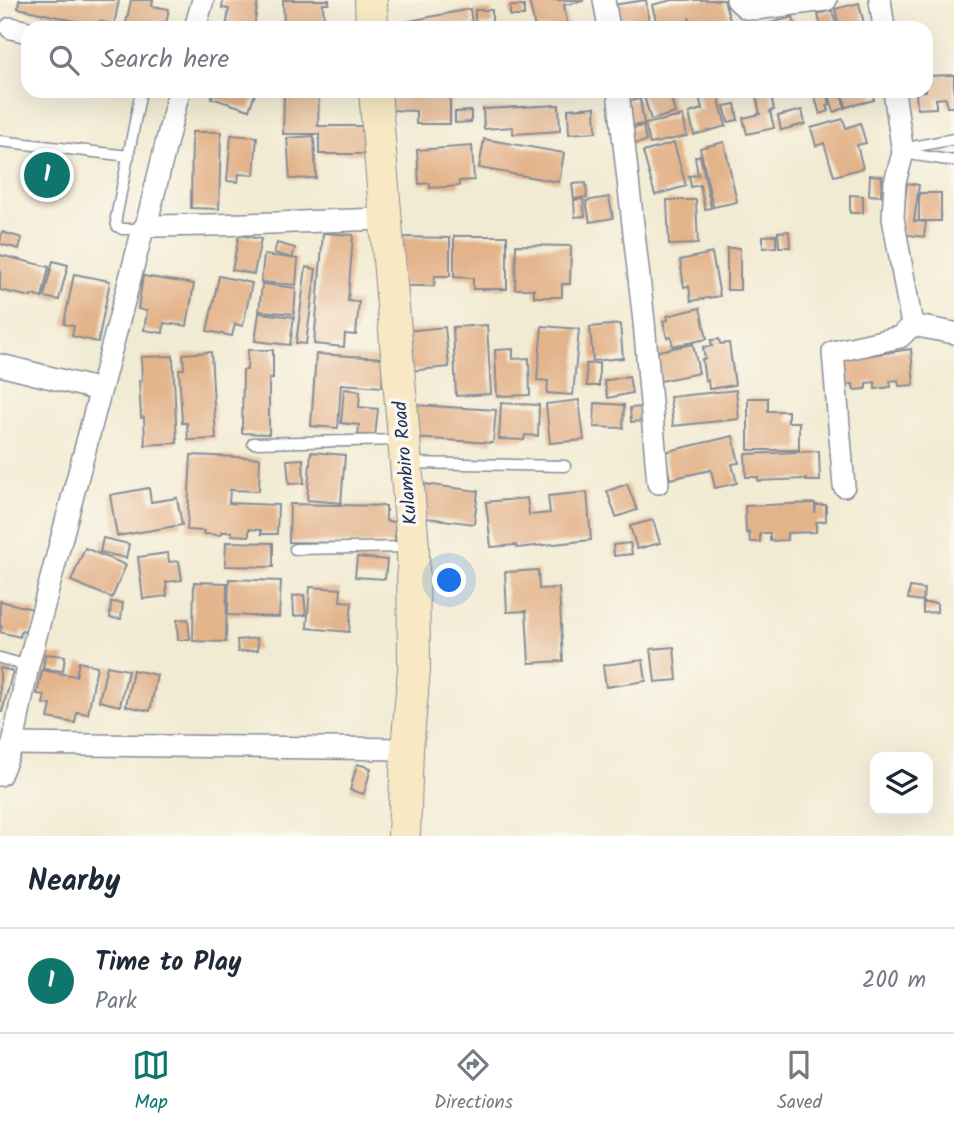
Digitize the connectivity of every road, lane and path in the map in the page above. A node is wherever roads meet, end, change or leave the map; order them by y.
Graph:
1 (203, 0) edge
2 (371, 0) edge
3 (604, 0) edge
4 (737, 0) edge
5 (826, 0) edge
6 (880, 0) edge
7 (197, 21) edge
8 (372, 21) edge
9 (608, 21) edge
10 (883, 21) edge
11 (140, 98) edge
12 (177, 98) edge
13 (376, 98) edge
14 (619, 98) edge
15 (895, 98) edge
16 (954, 139) edge
17 (0, 141) edge
18 (903, 151) junction
19 (129, 156) junction
20 (954, 161) edge
21 (387, 219) junction
22 (144, 227) junction
23 (912, 325) junction
24 (954, 333) edge
25 (0, 365) edge
26 (100, 390) junction
27 (253, 443) dead end
28 (404, 452) junction
29 (565, 466) dead end
30 (658, 483) dead end
31 (844, 486) dead end
32 (413, 547) junction
33 (295, 549) dead end
34 (0, 658) edge
35 (27, 666) junction
36 (13, 744) junction
37 (408, 749) junction
38 (0, 775) edge
39 (404, 836) edge

1 - 7 street
2 - 8 street
3 - 9 street
4 - 5 street
6 - 10 street
11 - 19 lane
12 - 22 street
13 - 21 street, Kulambiro Road
14 - 30 street
15 - 18 street
16 - 18 lane
17 - 19 lane
18 - 20 lane
18 - 23 street
19 - 22 lane
21 - 22 street
21 - 28 street, Kulambiro Road
22 - 26 street
23 - 24 street
23 - 31 street
25 - 26 street
26 - 35 street
27 - 28 lane
28 - 29 lane
28 - 32 street, Kulambiro Road
32 - 33 lane
32 - 37 street, Kulambiro Road
34 - 35 lane
35 - 36 street
36 - 37 street
36 - 38 street
37 - 39 street, Kulambiro Road

